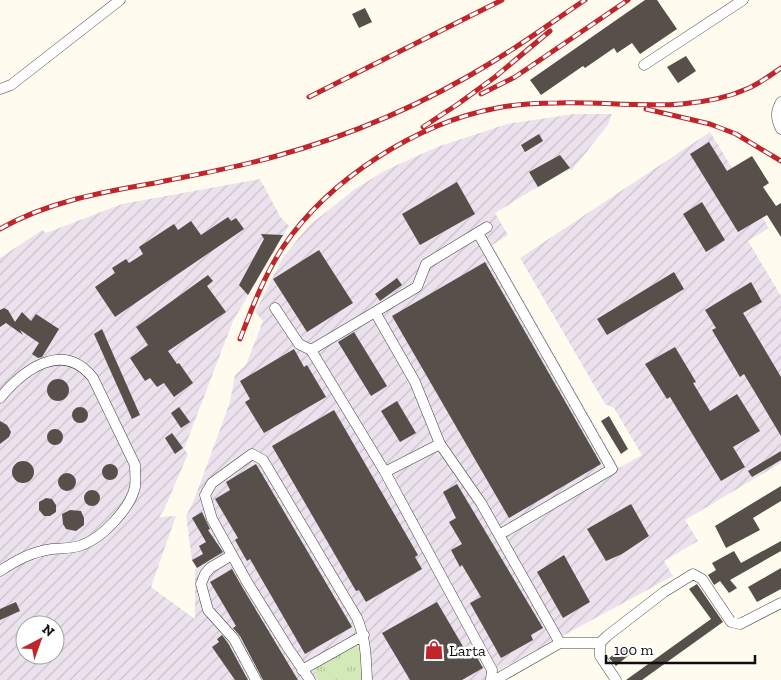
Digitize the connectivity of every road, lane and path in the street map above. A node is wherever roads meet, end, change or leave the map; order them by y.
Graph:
1 (120, 0) edge
2 (744, 0) edge
3 (644, 65) dead end
4 (0, 89) edge
5 (781, 102) edge
6 (781, 129) edge
7 (487, 227) dead end
8 (478, 233) junction
9 (275, 308) dead end
10 (375, 312) junction
11 (311, 350) junction
12 (0, 398) edge
13 (440, 444) junction
14 (385, 472) junction
15 (499, 535) junction
16 (232, 555) junction
17 (0, 571) edge
18 (781, 603) edge
19 (364, 635) junction
20 (560, 643) junction
21 (600, 644) junction
22 (302, 670) junction
23 (256, 680) edge
24 (310, 680) edge
25 (367, 680) edge
26 (493, 680) edge
27 (616, 680) edge

1 - 4 street
2 - 3 street
5 - 6 street
7 - 8 street
8 - 10 street
8 - 15 street
9 - 11 street
10 - 11 street
10 - 13 street
11 - 14 street
12 - 17 street
13 - 14 street
13 - 15 street
14 - 26 street
15 - 20 street
16 - 19 street
16 - 22 street
16 - 23 street
18 - 21 street
19 - 22 street
19 - 25 street
20 - 21 street
20 - 26 street
21 - 27 street
22 - 24 street

